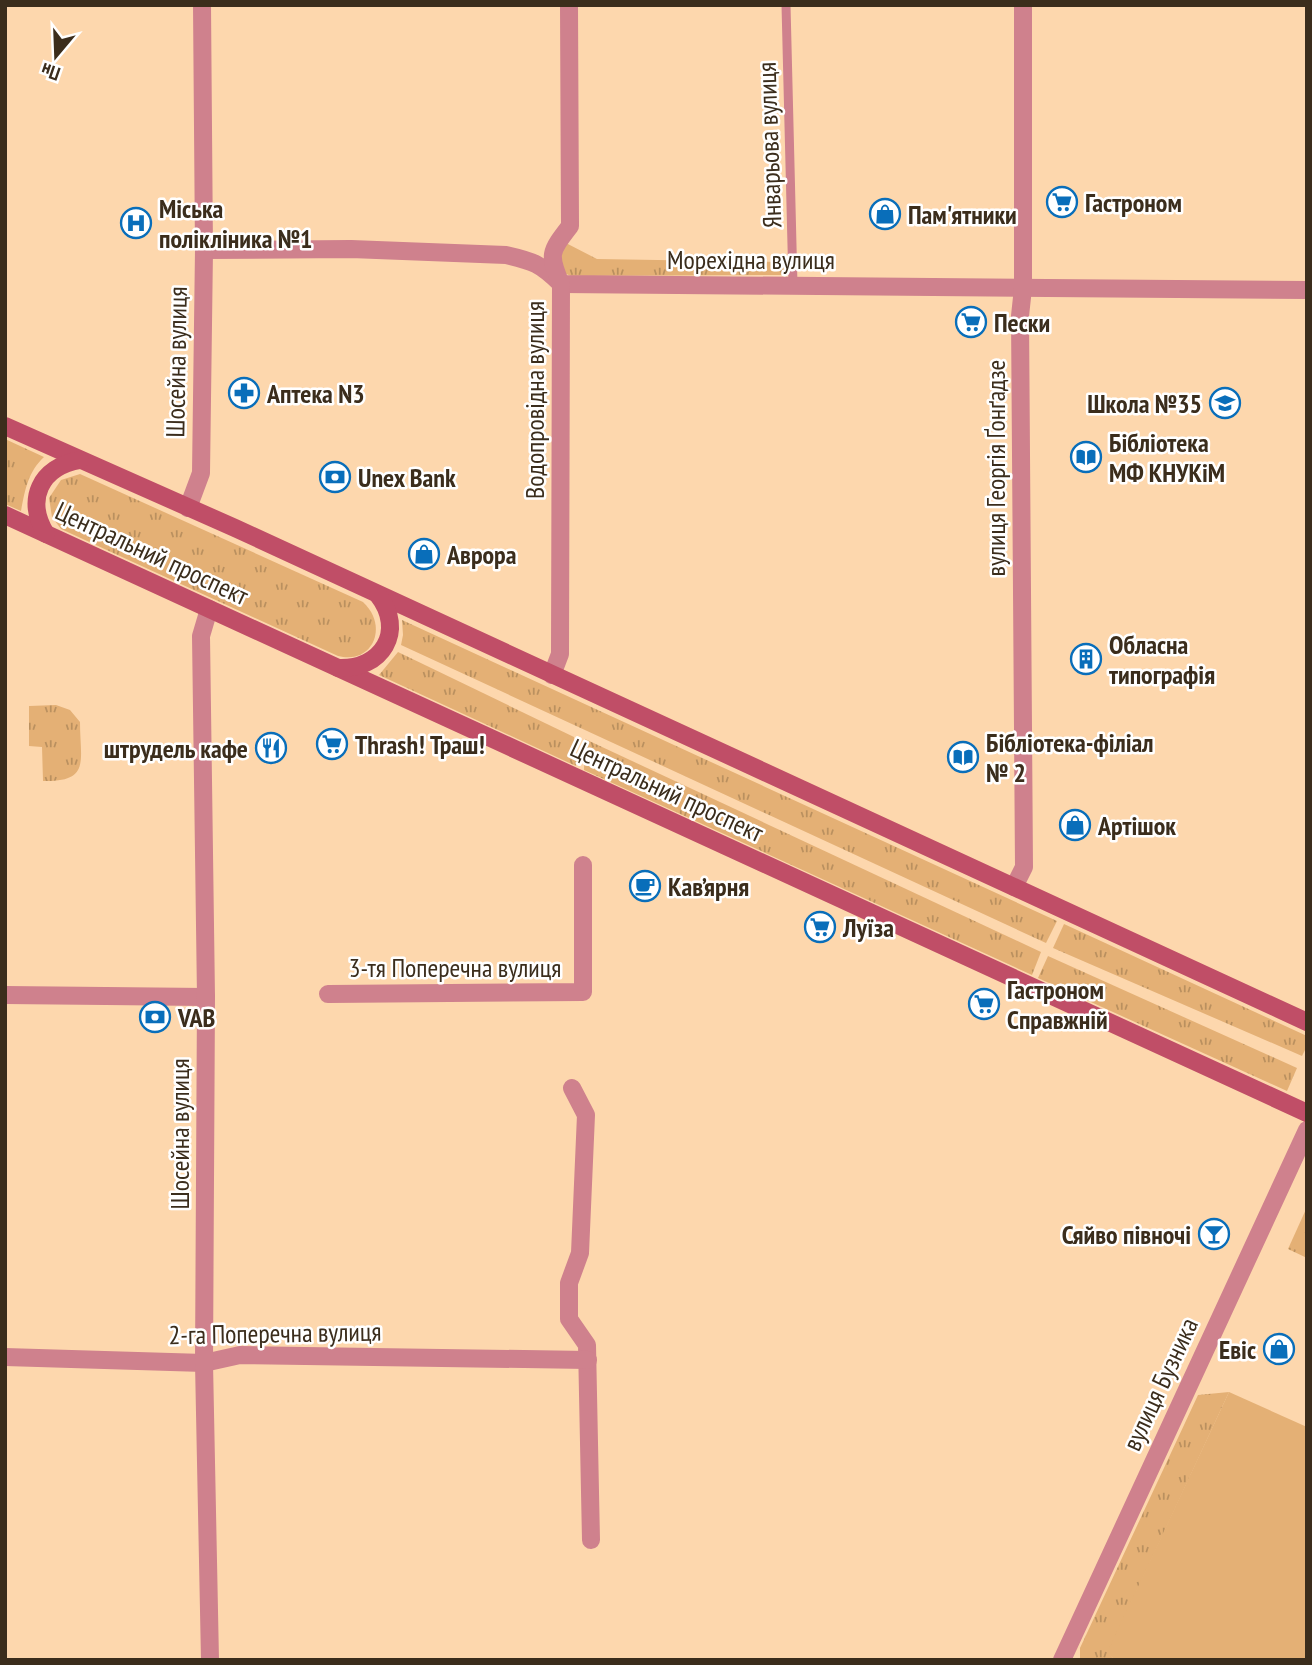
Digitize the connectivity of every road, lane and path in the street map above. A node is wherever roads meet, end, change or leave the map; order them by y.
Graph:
1 (202, 5) edge
2 (569, 5) edge
3 (786, 5) edge
4 (1023, 5) edge
5 (204, 250) junction
6 (561, 284) junction
7 (793, 285) junction
8 (1023, 288) junction
9 (1307, 290) edge
10 (5, 426) edge
11 (79, 460) junction
12 (188, 508) junction
13 (5, 515) edge
14 (46, 534) junction
15 (378, 595) junction
16 (209, 609) junction
17 (338, 668) junction
18 (552, 675) junction
19 (583, 865) dead end
20 (1014, 887) junction
21 (328, 994) dead end
22 (5, 995) edge
23 (206, 996) junction
24 (1307, 1022) edge
25 (572, 1088) dead end
26 (1307, 1113) edge
27 (1307, 1130) edge
28 (5, 1357) edge
29 (588, 1360) junction
30 (204, 1363) junction
31 (591, 1540) dead end
32 (210, 1660) edge
33 (1062, 1660) edge

1 - 5 street, Шосейна вулиця
2 - 6 street, Водопровідна вулиця
3 - 7 lane, Январьова вулиця
4 - 8 street, вулиця Георгія Ґонґадзе
5 - 6 street
5 - 12 street, Шосейна вулиця
6 - 7 street, Морехідна вулиця
6 - 18 street, Водопровідна вулиця
7 - 8 street, Морехідна вулиця
8 - 9 street, Морехідна вулиця
8 - 20 street, вулиця Георгія Ґонґадзе
10 - 11 main road, Центральний проспект
11 - 12 main road, Центральний проспект
11 - 14 main road
12 - 15 main road, Центральний проспект
13 - 14 main road, Центральний проспект
14 - 16 main road, Центральний проспект
15 - 17 main road
15 - 18 main road, Центральний проспект
16 - 17 main road, Центральний проспект
16 - 23 street, Шосейна вулиця
17 - 26 main road, Центральний проспект
18 - 20 main road, Центральний проспект
19 - 21 street, 3-тя Поперечна вулиця
20 - 24 main road, Центральний проспект
22 - 23 street
23 - 30 street, Шосейна вулиця
25 - 29 street
27 - 33 street, вулиця Бузника
28 - 30 street, 2-га Поперечна вулиця
29 - 30 street, 2-га Поперечна вулиця
29 - 31 street
30 - 32 street, Шосейна вулиця

